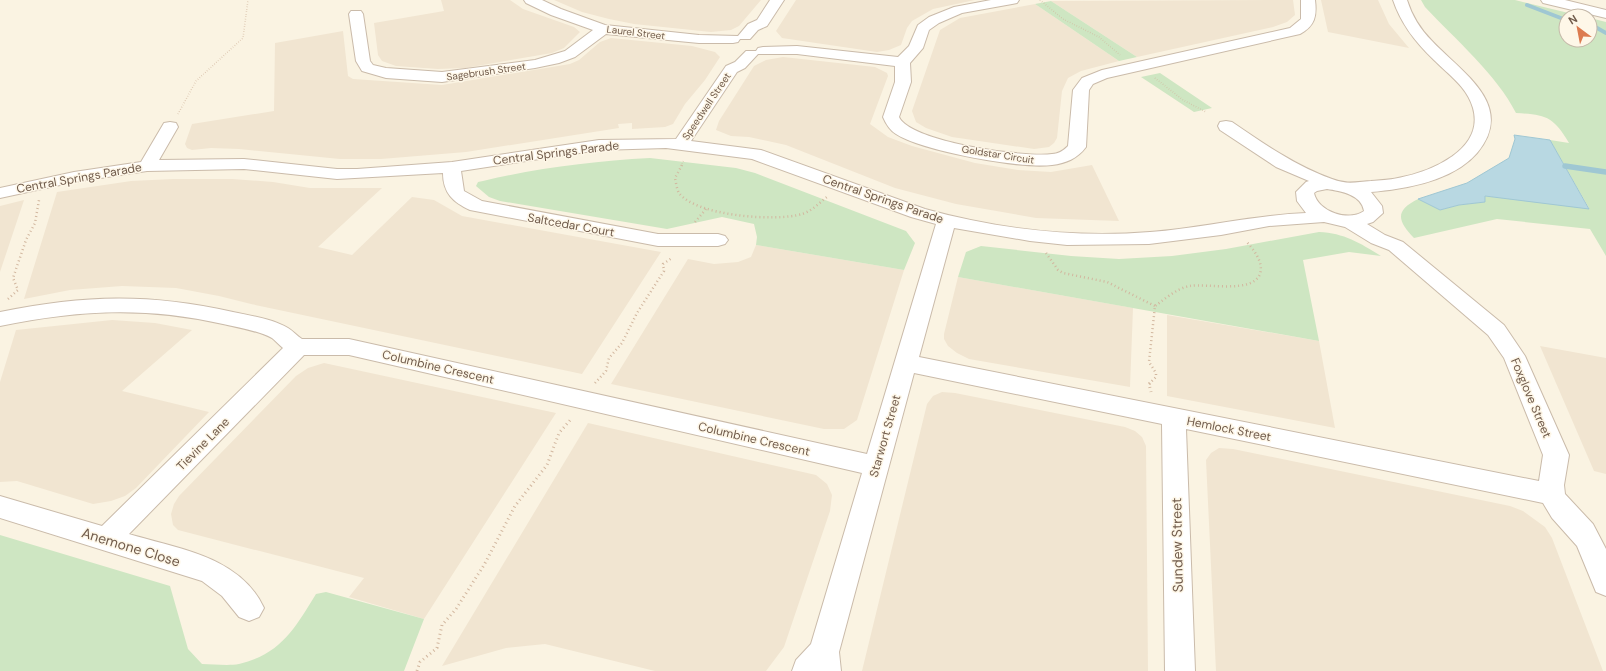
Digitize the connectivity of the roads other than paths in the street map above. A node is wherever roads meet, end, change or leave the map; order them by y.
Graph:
1 (531, 0) edge
2 (777, 0) edge
3 (1012, 0) edge
4 (1308, 0) edge
5 (1400, 0) edge
6 (1548, 0) edge
7 (356, 14) dead end
8 (1606, 14) edge
9 (762, 23) junction
10 (603, 28) junction
11 (734, 43) junction
12 (761, 47) junction
13 (902, 62) junction
14 (732, 69) junction
15 (1226, 126) dead end
16 (170, 127) road end
17 (684, 150) junction
18 (1282, 163) junction
19 (147, 166) junction
20 (452, 167) junction
21 (1327, 184) junction
22 (1397, 184) junction
23 (1352, 190) junction
24 (0, 193) edge
25 (1307, 195) junction
26 (1371, 210) junction
27 (1325, 216) junction
28 (1269, 220) junction
29 (947, 221) junction
30 (1351, 222) junction
31 (718, 240) dead end
32 (1396, 246) junction
33 (2, 311) edge
34 (298, 347) junction
35 (906, 363) junction
36 (1174, 418) junction
37 (877, 466) junction
38 (1551, 494) junction
39 (0, 507) edge
40 (107, 539) junction
41 (1606, 583) edge
42 (249, 608) dead end
43 (819, 665) edge
44 (1180, 671) edge

1 - 10 street, Laurel Street
2 - 9 street
3 - 13 street
4 - 13 street, Goldstar Circuit
5 - 22 street
6 - 8 street
7 - 10 street, Sagebrush Street
9 - 11 street
9 - 12 street
10 - 11 street, Laurel Street
11 - 12 street
11 - 12 street
11 - 14 street, Speedwell Street
12 - 13 street
12 - 14 street, Speedwell Street
14 - 17 street, Speedwell Street
15 - 18 street
16 - 19 street
17 - 20 street, Central Springs Parade
17 - 29 street, Central Springs Parade
18 - 21 street
18 - 25 street
19 - 20 street, Central Springs Parade
19 - 24 street, Central Springs Parade
20 - 31 street, Saltcedar Court
21 - 23 street
21 - 25 street, Central Springs Parade
22 - 23 street
22 - 26 street
23 - 26 street, Foxglove Street
25 - 27 street
25 - 28 street, Central Springs Parade
26 - 30 street
26 - 32 street, Foxglove Street
27 - 28 street, Central Springs Parade
27 - 30 street
28 - 29 street, Central Springs Parade
29 - 35 street, Starwort Street
30 - 32 street, Foxglove Street
32 - 38 street, Foxglove Street
33 - 34 street
34 - 37 street, Columbine Crescent
34 - 40 street, Tievine Lane
35 - 36 street, Hemlock Street
35 - 37 street, Starwort Street
36 - 38 street, Hemlock Street
36 - 44 street, Sundew Street
37 - 43 street, Starwort Street
38 - 41 street
39 - 40 street, Anemone Close
40 - 42 street, Anemone Close

